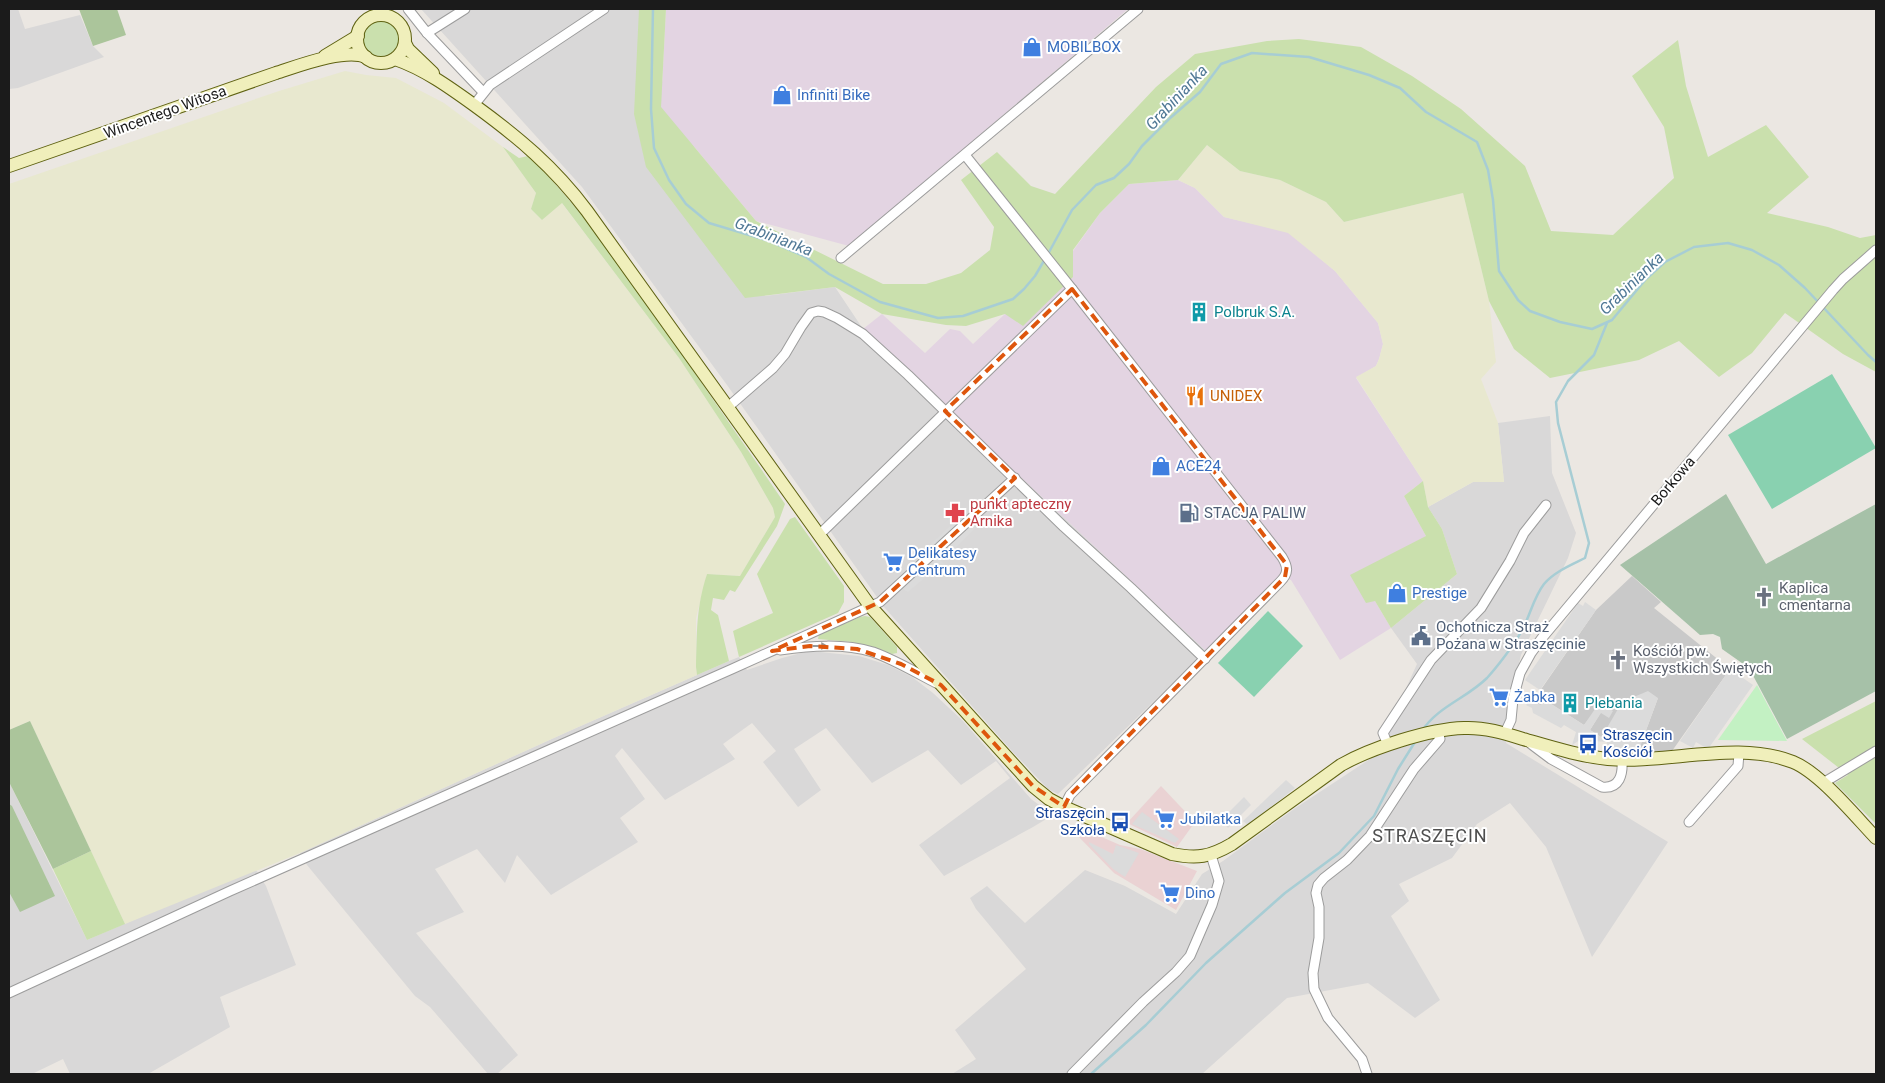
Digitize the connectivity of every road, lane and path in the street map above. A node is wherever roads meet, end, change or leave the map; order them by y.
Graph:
1 (408, 9) edge
2 (465, 9) edge
3 (604, 9) edge
4 (1138, 9) edge
5 (372, 13) edge
6 (388, 13) edge
7 (428, 33) junction
8 (358, 36) junction
9 (405, 43) junction
10 (366, 57) junction
11 (321, 59) junction
12 (395, 59) junction
13 (438, 79) junction
14 (483, 92) junction
15 (474, 105) junction
16 (965, 155) junction
17 (9, 166) edge
18 (1876, 250) edge
19 (841, 258) dead end
20 (1072, 289) junction
21 (728, 407) junction
22 (946, 412) junction
23 (1015, 478) junction
24 (1546, 505) dead end
25 (819, 534) junction
26 (870, 606) junction
27 (772, 651) junction
28 (1205, 659) junction
29 (941, 685) junction
30 (1434, 732) junction
31 (1505, 733) junction
32 (1524, 739) junction
33 (1390, 745) junction
34 (1876, 751) edge
35 (1739, 753) junction
36 (1622, 760) junction
37 (1822, 783) junction
38 (1064, 807) junction
39 (1689, 822) dead end
40 (1876, 838) edge
41 (1211, 855) junction
42 (9, 993) edge
43 (1072, 1074) edge
44 (1367, 1074) edge

1 - 7 street
2 - 7 street
3 - 14 street
4 - 16 street
5 - 6 street
5 - 8 street
6 - 9 street
7 - 14 street
8 - 10 street
8 - 11 street, Wincentego Witosa
9 - 12 street
9 - 13 street
10 - 11 street, Wincentego Witosa
10 - 12 street
11 - 17 street, Wincentego Witosa
12 - 13 street
13 - 15 street
14 - 15 street
15 - 21 street
16 - 19 street
16 - 20 street
18 - 31 street, Borkowa
20 - 22 street
20 - 28 street
21 - 22 street
21 - 25 street
22 - 23 street
22 - 25 street
23 - 26 street
23 - 28 street
24 - 33 street
25 - 26 street
26 - 27 street
26 - 29 street
27 -> 29 street
27 - 42 street
28 - 38 street
29 - 38 street
30 - 31 street
30 - 33 street
30 - 44 street
31 - 32 street
32 - 36 street
32 - 36 street
33 - 41 street
34 - 37 street
35 - 36 street
35 - 37 street
35 - 39 street
37 - 40 street
38 - 41 street
41 - 43 street

